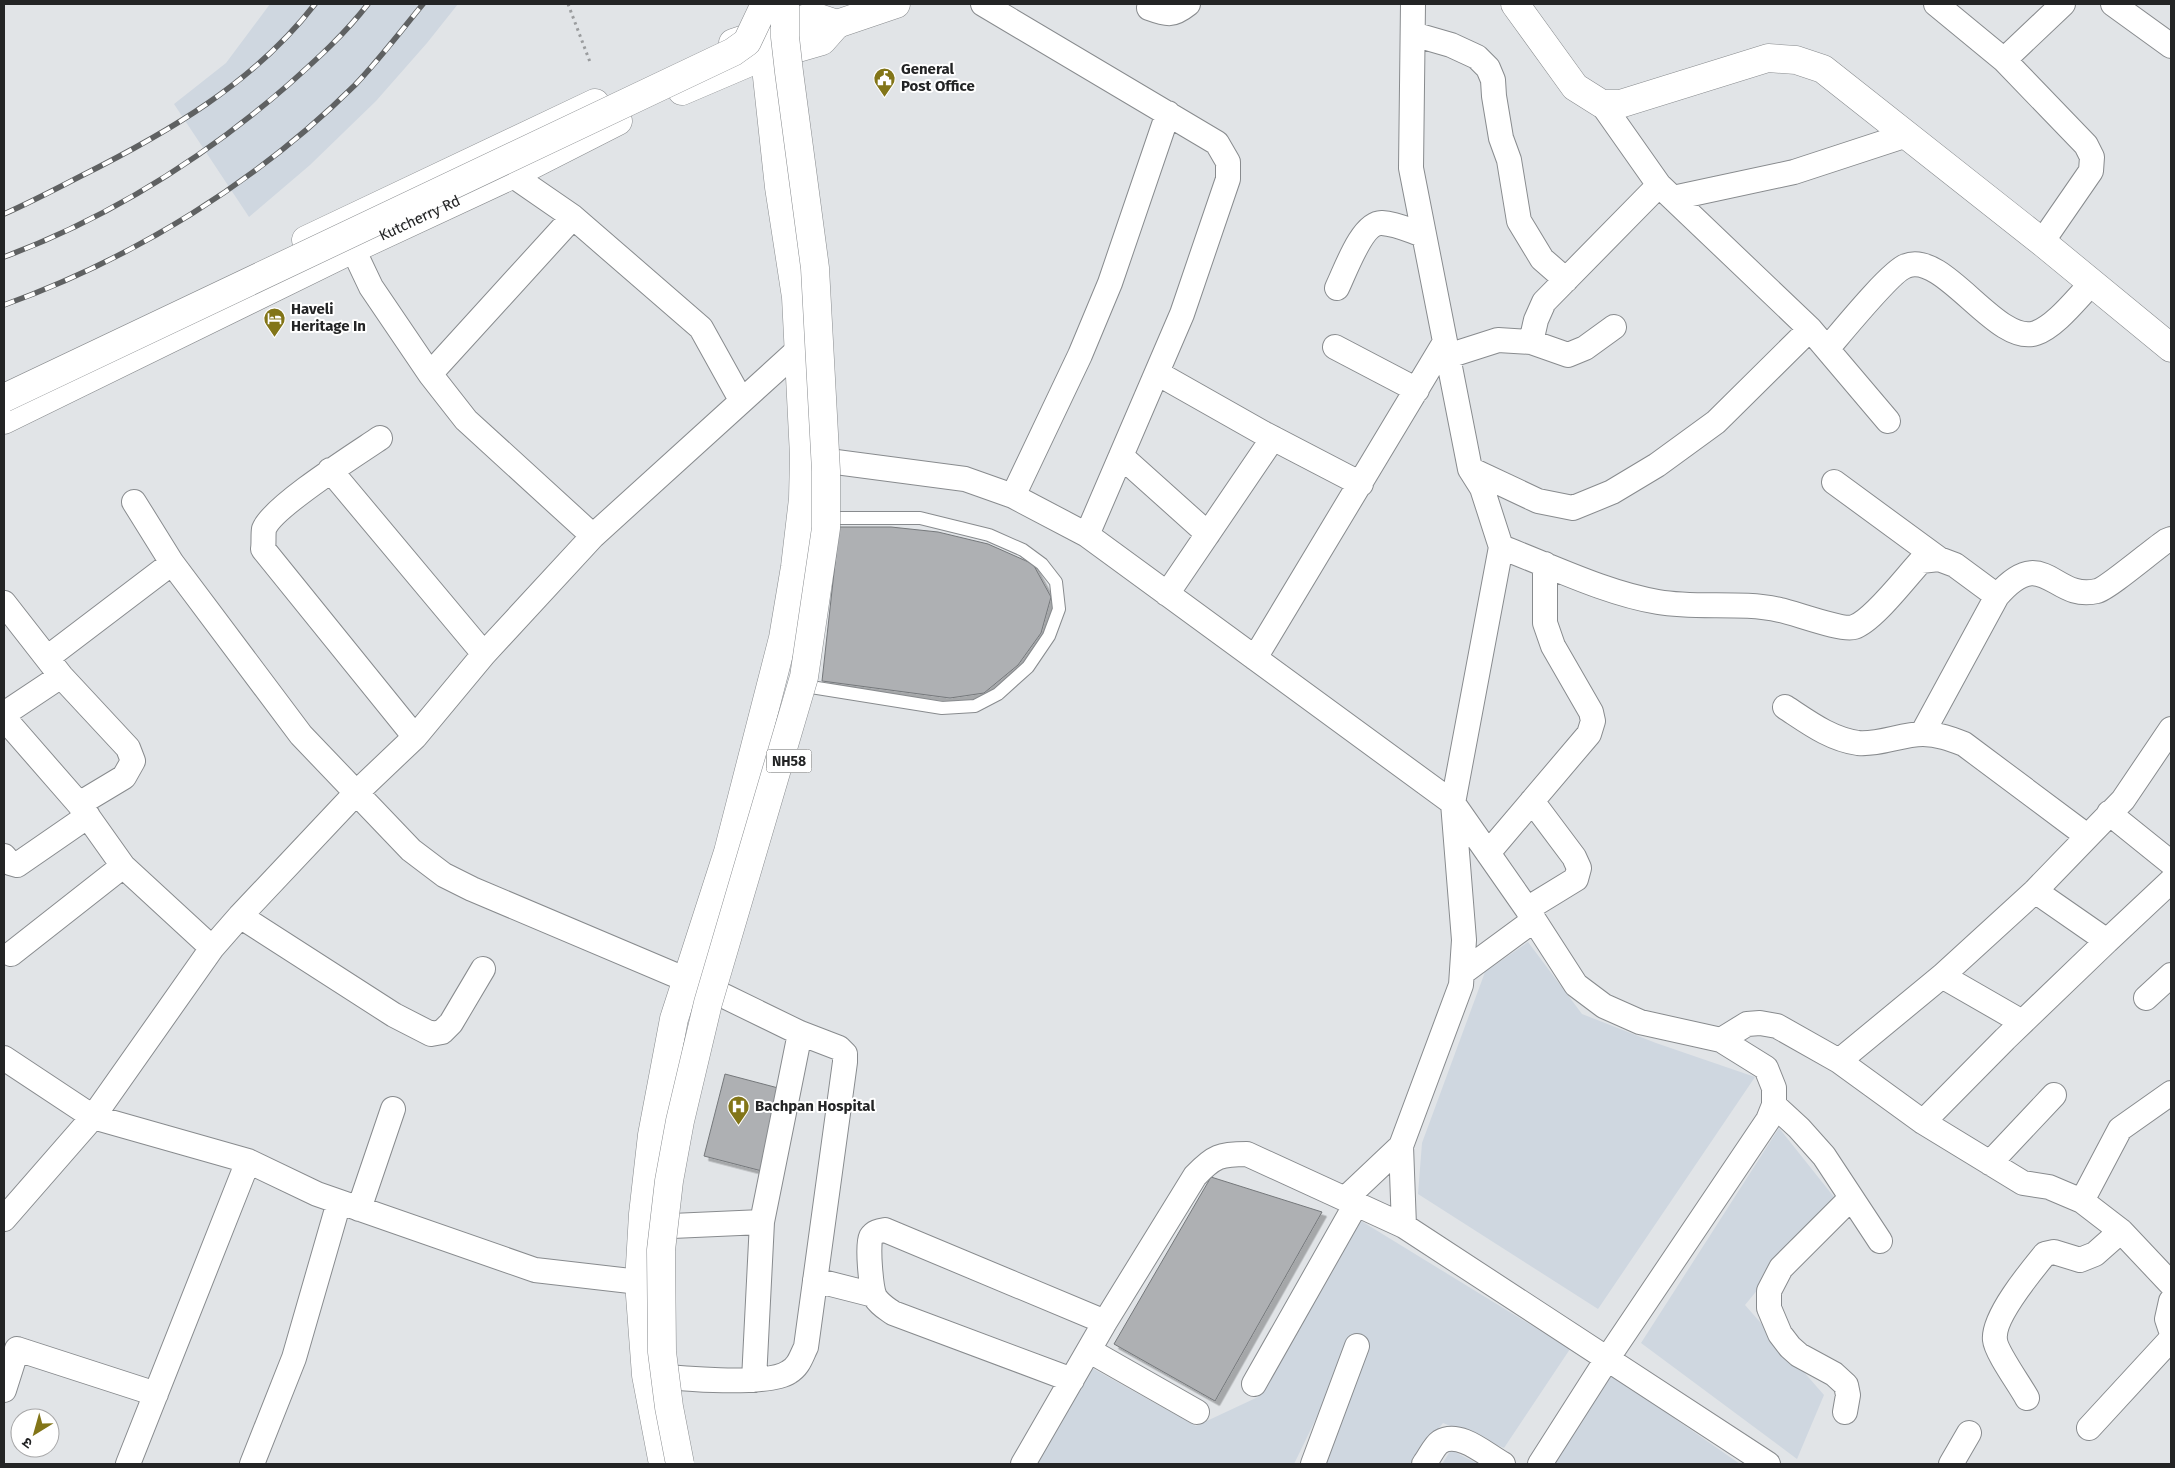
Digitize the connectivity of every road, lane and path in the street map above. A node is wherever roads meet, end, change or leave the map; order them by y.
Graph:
1 (568, 4) edge
2 (766, 4) edge
3 (896, 4) edge
4 (983, 4) edge
5 (1188, 4) edge
6 (1413, 4) edge
7 (1516, 4) edge
8 (1936, 4) edge
9 (2063, 4) edge
10 (2125, 7) edge
11 (1150, 8) dead end
12 (794, 19) edge
13 (1413, 34) junction
14 (763, 46) junction
15 (2171, 46) edge
16 (2004, 60) junction
17 (590, 62) dead end
18 (1602, 104) junction
19 (1168, 113) junction
20 (1907, 135) junction
21 (512, 175) junction
22 (1666, 191) junction
23 (573, 218) junction
24 (1424, 235) junction
25 (2042, 242) junction
26 (353, 249) junction
27 (1566, 280) junction
28 (2092, 283) junction
29 (1337, 288) dead end
30 (1614, 327) dead end
31 (1810, 329) junction
32 (1531, 342) junction
33 (1335, 347) dead end
34 (2171, 348) edge
35 (1447, 349) junction
36 (1827, 349) junction
37 (798, 350) junction
38 (1157, 373) junction
39 (430, 374) junction
40 (4, 386) edge
41 (1417, 390) junction
42 (4, 398) edge
43 (741, 400) junction
44 (4, 420) edge
45 (1888, 421) dead end
46 (380, 438) dead end
47 (1273, 438) junction
48 (804, 456) junction
49 (1121, 456) junction
50 (836, 462) junction
51 (1470, 469) junction
52 (330, 470) junction
53 (1834, 482) dead end
54 (1361, 484) junction
55 (1013, 496) junction
56 (134, 502) dead end
57 (834, 518) junction
58 (1208, 534) junction
59 (593, 536) junction
60 (1087, 536) junction
61 (2171, 539) edge
62 (1500, 547) junction
63 (1939, 559) junction
64 (172, 563) junction
65 (1545, 564) junction
66 (1167, 594) junction
67 (1997, 596) junction
68 (4, 603) edge
69 (484, 654) junction
70 (1255, 658) junction
71 (54, 667) junction
72 (811, 687) junction
73 (1785, 708) dead end
74 (4, 716) edge
75 (2171, 729) edge
76 (1922, 734) junction
77 (415, 737) junction
78 (355, 794) junction
79 (1532, 801) junction
80 (1453, 803) junction
81 (84, 810) junction
82 (2109, 813) junction
83 (2087, 836) junction
84 (1488, 853) junction
85 (4, 856) edge
86 (2171, 863) edge
87 (123, 866) junction
88 (2171, 881) edge
89 (2036, 890) junction
90 (1530, 915) junction
91 (240, 916) junction
92 (2107, 941) junction
93 (212, 948) junction
94 (11, 954) dead end
95 (483, 969) dead end
96 (1462, 972) junction
97 (2171, 975) edge
98 (1942, 976) junction
99 (687, 980) junction
100 (720, 994) junction
101 (2146, 998) dead end
102 (2022, 1022) junction
103 (800, 1033) junction
104 (1721, 1040) junction
105 (4, 1058) edge
106 (1839, 1061) junction
107 (2171, 1093) edge
108 (2054, 1095) dead end
109 (1774, 1105) junction
110 (393, 1109) dead end
111 (92, 1118) junction
112 (1923, 1122) junction
113 (1401, 1146) junction
114 (248, 1161) junction
115 (1990, 1163) junction
116 (1851, 1198) junction
117 (1351, 1201) junction
118 (2082, 1201) junction
119 (349, 1205) junction
120 (4, 1219) edge
121 (762, 1222) junction
122 (672, 1226) junction
123 (1404, 1226) junction
124 (2121, 1231) junction
125 (1880, 1240) dead end
126 (815, 1280) junction
127 (639, 1282) junction
128 (2171, 1284) edge
129 (874, 1295) junction
130 (2171, 1301) edge
131 (1105, 1322) junction
132 (2171, 1331) edge
133 (2171, 1339) edge
134 (1357, 1346) dead end
135 (1090, 1351) junction
136 (1607, 1359) junction
137 (659, 1376) junction
138 (754, 1380) junction
139 (1072, 1380) junction
140 (5, 1382) edge
141 (1254, 1384) dead end
142 (156, 1394) junction
143 (2027, 1398) dead end
144 (1197, 1412) dead end
145 (1845, 1412) dead end
146 (2089, 1428) dead end
147 (1969, 1433) dead end
148 (128, 1464) edge
149 (252, 1464) edge
150 (662, 1464) edge
151 (670, 1464) edge
152 (680, 1464) edge
153 (689, 1464) edge
154 (1023, 1464) edge
155 (1313, 1464) edge
156 (1424, 1464) edge
157 (1503, 1464) edge
158 (1540, 1464) edge
159 (1768, 1464) edge
160 (1951, 1464) edge

1 - 17 path
2 - 14 main road, NH58
2 - 42 main road, bridge
2 - 151 main road
3 - 12 main road
4 - 19 street
5 - 11 street
6 - 13 street
7 - 18 main road
8 - 16 street
9 - 16 street
10 - 15 street
12 - 14 main road
12 - 50 main road, NH58
12 - 152 main road, bridge
13 - 24 street
13 - 27 street
14 - 21 main road, Kutcherry Rd
14 - 37 main road, NH58
14 - 40 main road
16 - 25 street
18 - 20 main road
18 - 22 street
19 - 38 street
19 - 55 street
20 - 22 street
20 - 25 main road
21 - 23 street
21 - 26 main road, Kutcherry Rd
22 - 27 street
22 - 31 street
23 - 39 street
23 - 43 street
24 - 29 street
24 - 35 street
25 - 28 main road
26 - 39 street
26 - 44 main road, Kutcherry Rd
27 - 32 street
28 - 34 main road
28 - 36 street
30 - 32 street
31 - 36 street
31 - 51 street
32 - 35 street
33 - 41 street
35 - 41 street
35 - 51 street
36 - 45 street
37 - 43 street
37 - 48 main road, NH58
38 - 47 street
38 - 49 street
39 - 59 street
41 - 54 street
43 - 59 street
46 - 52 street
47 - 54 street
47 - 58 street
48 - 50 street
48 - 99 main road, NH58
49 - 58 street
49 - 60 street
50 - 55 street
50 - 57 main road, NH58
51 - 62 street
52 - 69 street
52 - 77 street
53 - 63 street
54 - 70 street
55 - 60 street
56 - 64 street
57 - 72 main road, NH58
57 - 72 lane
58 - 66 street
59 - 69 street
60 - 66 street
61 - 67 street
62 - 65 street
62 - 80 street
63 - 65 street
63 - 67 street
64 - 71 street
64 - 78 street
65 - 79 street
66 - 70 street
67 - 76 street
68 - 71 street
69 - 77 street
70 - 80 street
71 - 74 street
71 - 81 street
72 - 100 main road, NH58
73 - 76 street
74 - 81 street
75 - 82 street
76 - 83 street
77 - 78 street
78 - 91 street
78 - 99 street
79 - 84 street
79 - 90 street
80 - 84 street
80 - 96 street
81 - 85 street
81 - 87 street
82 - 83 street
82 - 86 street
83 - 89 street
84 - 90 street
87 - 93 street
87 - 94 street
88 - 92 street
89 - 92 street
89 - 98 street
90 - 96 street
90 - 104 street
91 - 93 street
91 - 95 street
92 - 102 street
93 - 111 street
96 - 113 street
97 - 101 street
98 - 102 street
98 - 106 street
99 - 100 street
99 - 127 main road, NH58
100 - 103 street
100 - 122 main road, NH58
102 - 112 street
103 - 121 street
103 - 126 street
104 - 106 street
104 - 109 street
105 - 111 street
106 - 112 street
107 - 118 street
108 - 115 street
109 - 116 street
109 - 136 street
110 - 119 street
111 - 114 street
111 - 120 street
112 - 115 street
113 - 117 street
113 - 123 street
114 - 119 street
114 - 142 street
115 - 118 street
116 - 125 street
116 - 145 street
117 - 123 street
117 - 131 street
117 - 141 street
118 - 124 street
119 - 127 street
119 - 149 street
121 - 122 street
121 - 138 street
122 - 137 main road, NH58
123 - 136 street
124 - 128 street
124 - 143 street
126 - 129 street
126 - 138 street
127 - 137 main road, NH58
129 - 131 street
129 - 139 street
130 - 132 street
131 - 135 street
133 - 146 street
134 - 155 street
135 - 139 street
135 - 144 street
136 - 158 street
136 - 159 street
137 - 138 street
137 - 150 main road, NH58
137 - 153 main road, NH58
139 - 154 street
140 - 142 street
142 - 148 street
147 - 160 street
156 - 157 street

